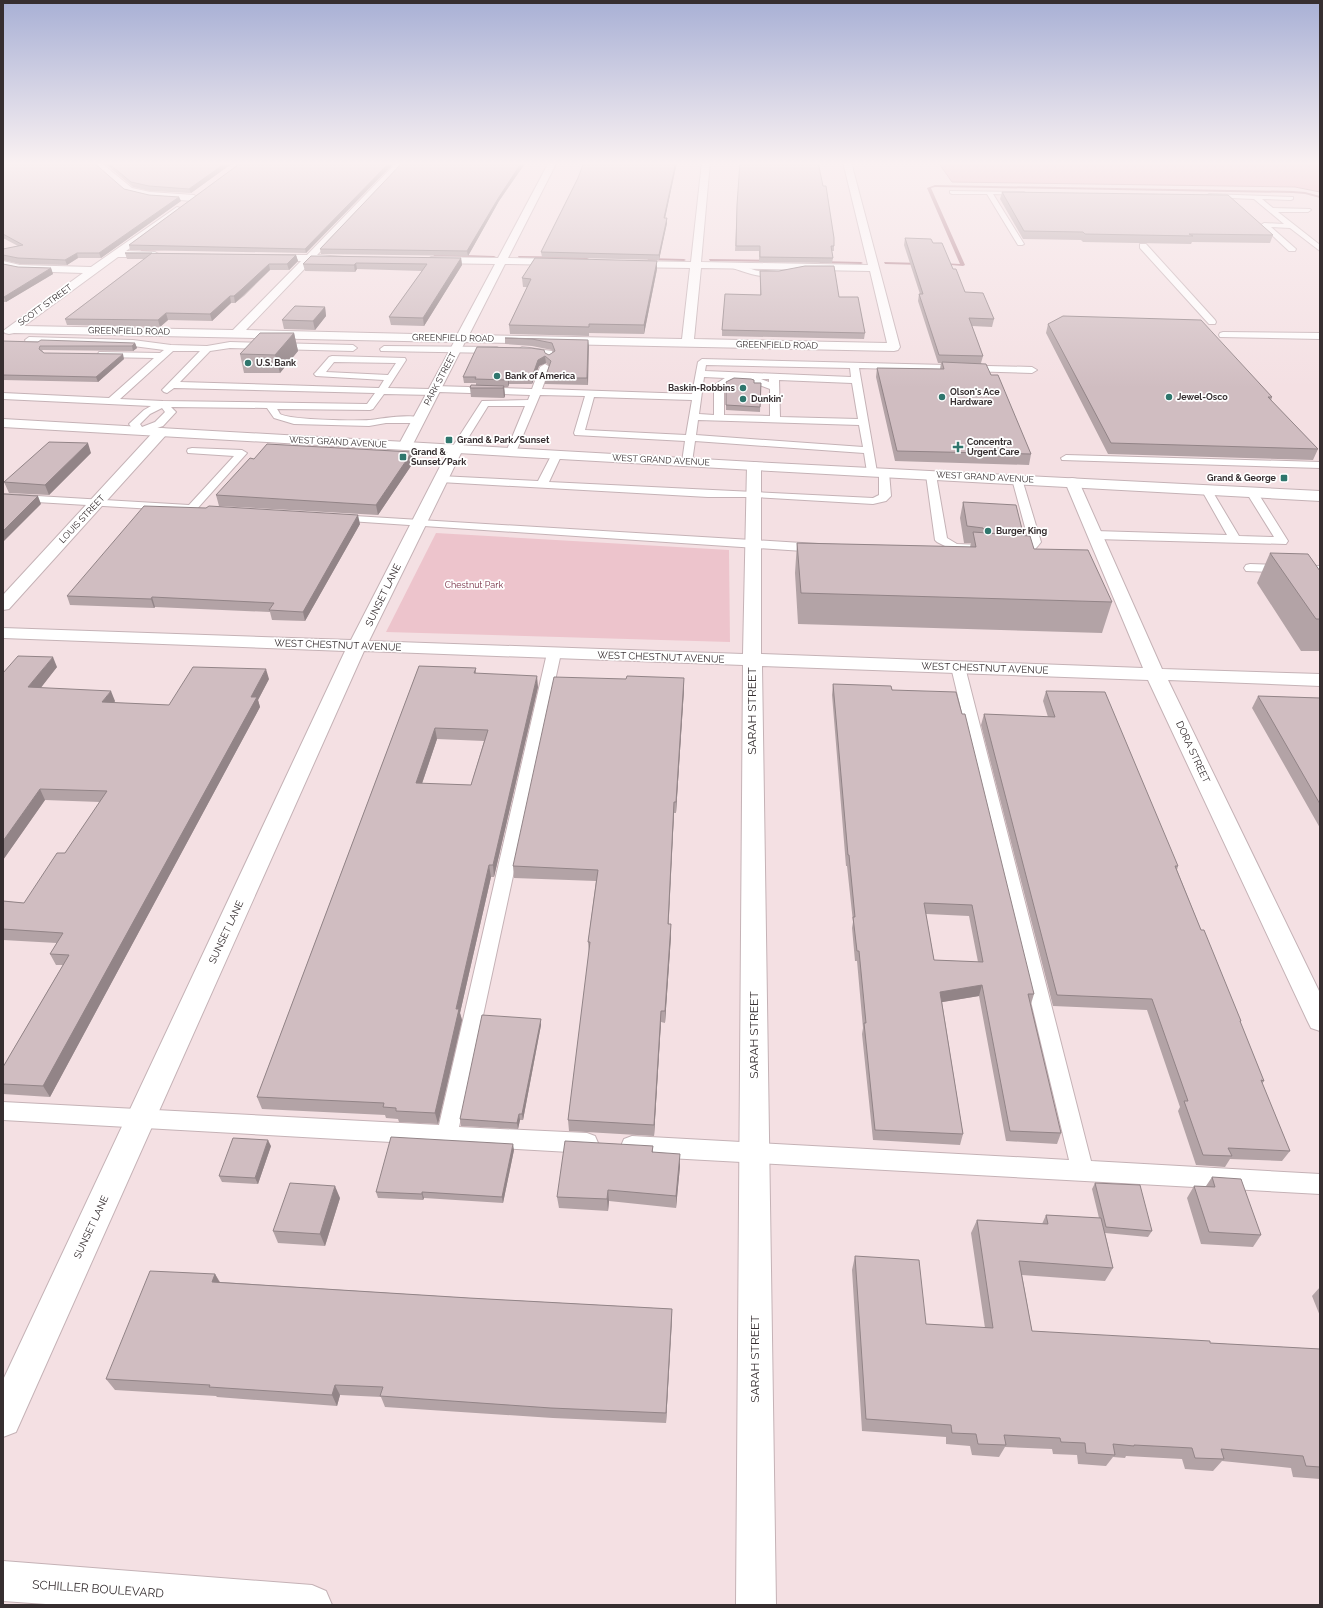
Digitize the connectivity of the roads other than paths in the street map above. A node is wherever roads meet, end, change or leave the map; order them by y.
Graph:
1 (139, 237) edge
2 (330, 237) edge
3 (514, 237) edge
4 (699, 237) edge
5 (866, 237) edge
6 (1016, 237) edge
7 (1278, 237) edge
8 (1304, 237) edge
9 (129, 244) junction
10 (1020, 244) dead end
11 (153, 245) edge
12 (1143, 246) edge
13 (264, 247) edge
14 (319, 248) junction
15 (335, 249) edge
16 (1292, 249) dead end
17 (1320, 249) edge
18 (428, 250) edge
19 (116, 254) junction
20 (162, 255) edge
21 (504, 256) junction
22 (729, 256) dead end
23 (256, 257) edge
24 (697, 257) junction
25 (310, 258) junction
26 (571, 258) edge
27 (350, 259) edge
28 (422, 260) edge
29 (873, 263) junction
30 (3, 264) edge
31 (618, 264) edge
32 (93, 270) junction
33 (1212, 322) dead end
34 (7, 332) edge
35 (146, 332) junction
36 (237, 334) junction
37 (1223, 335) dead end
38 (1320, 336) edge
39 (461, 338) junction
40 (29, 340) edge
41 (133, 343) junction
42 (688, 343) junction
43 (171, 348) junction
44 (362, 348) dead end
45 (206, 349) junction
46 (378, 349) dead end
47 (456, 349) junction
48 (92, 354) edge
49 (162, 356) junction
50 (550, 357) edge
51 (854, 365) junction
52 (545, 367) edge
53 (1032, 370) dead end
54 (700, 374) junction
55 (774, 376) junction
56 (391, 378) junction
57 (856, 380) junction
58 (172, 385) junction
59 (774, 388) junction
60 (382, 390) junction
61 (434, 391) junction
62 (536, 392) junction
63 (590, 394) junction
64 (3, 396) edge
65 (697, 397) junction
66 (112, 402) junction
67 (532, 403) junction
68 (159, 404) junction
69 (269, 406) junction
70 (694, 417) junction
71 (719, 418) junction
72 (419, 420) junction
73 (775, 420) junction
74 (863, 422) junction
75 (3, 423) edge
76 (140, 431) junction
77 (161, 432) junction
78 (208, 435) junction
79 (690, 438) junction
80 (405, 446) junction
81 (456, 449) junction
82 (868, 450) junction
83 (511, 452) junction
84 (557, 454) junction
85 (1066, 458) dead end
86 (687, 462) junction
87 (1320, 465) edge
88 (754, 466) junction
89 (878, 472) junction
90 (931, 475) junction
91 (440, 479) junction
92 (1016, 479) junction
93 (1072, 482) junction
94 (542, 485) junction
95 (1206, 489) junction
96 (1252, 492) junction
97 (754, 494) junction
98 (1320, 496) edge
99 (3, 497) edge
100 (97, 502) junction
101 (192, 508) junction
102 (207, 510) edge
103 (325, 517) edge
104 (419, 523) junction
105 (1095, 535) junction
106 (1235, 539) junction
107 (753, 544) junction
108 (832, 549) edge
109 (1001, 553) junction
110 (951, 556) edge
111 (982, 558) edge
112 (1030, 561) edge
113 (1250, 568) dead end
114 (1293, 569) junction
115 (1320, 570) edge
116 (1301, 581) edge
117 (3, 605) edge
118 (3, 634) edge
119 (357, 646) junction
120 (554, 653) junction
121 (752, 660) junction
122 (958, 667) junction
123 (1156, 674) junction
124 (1320, 680) edge
125 (1320, 1020) edge
126 (3, 1111) edge
127 (141, 1119) junction
128 (447, 1135) junction
129 (754, 1153) junction
130 (1083, 1171) junction
131 (1320, 1184) edge
132 (3, 1419) edge
133 (3, 1581) edge
134 (312, 1605) edge
135 (756, 1605) edge

1 - 9 street, SCOTT STREET
2 - 14 street
3 - 21 street, PARK STREET
4 - 24 street
5 - 29 street
6 - 10 lane
7 - 16 lane
8 - 17 lane
9 - 11 street
9 - 19 street, SCOTT STREET
12 - 33 lane
13 - 14 street
14 - 15 street
14 - 25 street
18 - 21 street
19 - 20 street
19 - 32 street, SCOTT STREET
21 - 26 street
21 - 28 street
21 - 39 street, PARK STREET
22 - 29 street
23 - 25 street
24 - 29 street
24 - 31 street
24 - 42 street
25 - 27 street
25 - 36 street
29 - 42 street, GREENFIELD ROAD
30 - 32 street
32 - 34 street, SCOTT STREET
34 - 35 street, GREENFIELD ROAD
35 - 36 street, GREENFIELD ROAD
35 - 41 lane
36 - 39 street, GREENFIELD ROAD
37 - 38 lane
39 - 42 street, GREENFIELD ROAD
39 - 47 street, PARK STREET
40 - 41 lane
41 - 43 lane
43 - 45 lane
43 - 49 lane
44 - 45 lane
45 - 58 lane
46 - 47 lane
47 - 50 lane
47 - 61 street, PARK STREET
48 - 49 lane
49 - 66 lane
51 - 53 lane
51 - 54 lane
51 - 57 lane
52 - 62 lane
54 - 55 lane
54 - 65 lane
55 - 57 lane
55 - 59 lane
56 - 56 lane
56 - 60 lane
57 - 74 lane
58 - 60 lane
58 - 68 lane
59 - 71 lane
59 - 73 lane
60 - 61 lane
60 - 69 lane
61 - 62 lane
61 - 72 street, PARK STREET
62 - 63 lane
62 - 67 lane
63 - 65 lane
63 - 79 lane
64 - 66 lane
65 - 70 lane
66 - 68 lane
67 - 81 lane
67 - 83 lane
68 - 69 lane
68 - 76 lane
68 - 76 lane
69 - 72 lane
70 - 71 lane
70 - 79 lane
71 - 73 lane
72 - 80 street, PARK STREET
73 - 74 lane
74 - 82 lane
75 - 76 street, WEST GRAND AVENUE
76 - 77 street, WEST GRAND AVENUE
77 - 78 street, WEST GRAND AVENUE
77 - 100 street, LOUIS STREET
78 - 80 street, WEST GRAND AVENUE
78 - 101 lane
79 - 82 lane
79 - 86 lane
80 - 81 street, WEST GRAND AVENUE
81 - 83 street, WEST GRAND AVENUE
81 - 91 street, SUNSET LANE
82 - 89 lane
83 - 84 street, WEST GRAND AVENUE
84 - 86 street, WEST GRAND AVENUE
84 - 94 lane
85 - 87 lane
86 - 88 street, WEST GRAND AVENUE
88 - 89 street, WEST GRAND AVENUE
88 - 97 street, SARAH STREET
89 - 90 street, WEST GRAND AVENUE
89 - 97 lane
90 - 92 street, WEST GRAND AVENUE
90 - 109 lane
91 - 94 lane
91 - 104 street, SUNSET LANE
92 - 93 street, WEST GRAND AVENUE
92 - 109 lane
93 - 95 street, WEST GRAND AVENUE
93 - 105 street, DORA STREET
94 - 97 lane
95 - 96 street, WEST GRAND AVENUE
95 - 106 lane
96 - 98 street, WEST GRAND AVENUE
96 - 106 lane
97 - 107 street, SARAH STREET
99 - 100 lane
100 - 101 lane
100 - 117 street, LOUIS STREET
101 - 102 lane
103 - 104 lane
104 - 107 lane
104 - 119 street, SUNSET LANE
105 - 106 lane
105 - 123 street, DORA STREET
107 - 108 lane
107 - 121 street, SARAH STREET
109 - 112 lane
110 - 111 lane
113 - 114 lane
114 - 115 lane
114 - 116 lane
118 - 119 street, WEST CHESTNUT AVENUE
119 - 120 street, WEST CHESTNUT AVENUE
119 - 127 street, SUNSET LANE
120 - 121 street, WEST CHESTNUT AVENUE
120 - 128 lane
121 - 122 street, WEST CHESTNUT AVENUE
121 - 129 street, SARAH STREET
122 - 123 street, WEST CHESTNUT AVENUE
122 - 130 lane
123 - 124 street, WEST CHESTNUT AVENUE
123 - 125 street, DORA STREET
126 - 127 lane
127 - 128 lane
127 - 132 street, SUNSET LANE
128 - 129 lane
129 - 130 lane
129 - 135 street, SARAH STREET
130 - 131 lane
133 - 134 street, SCHILLER BOULEVARD

